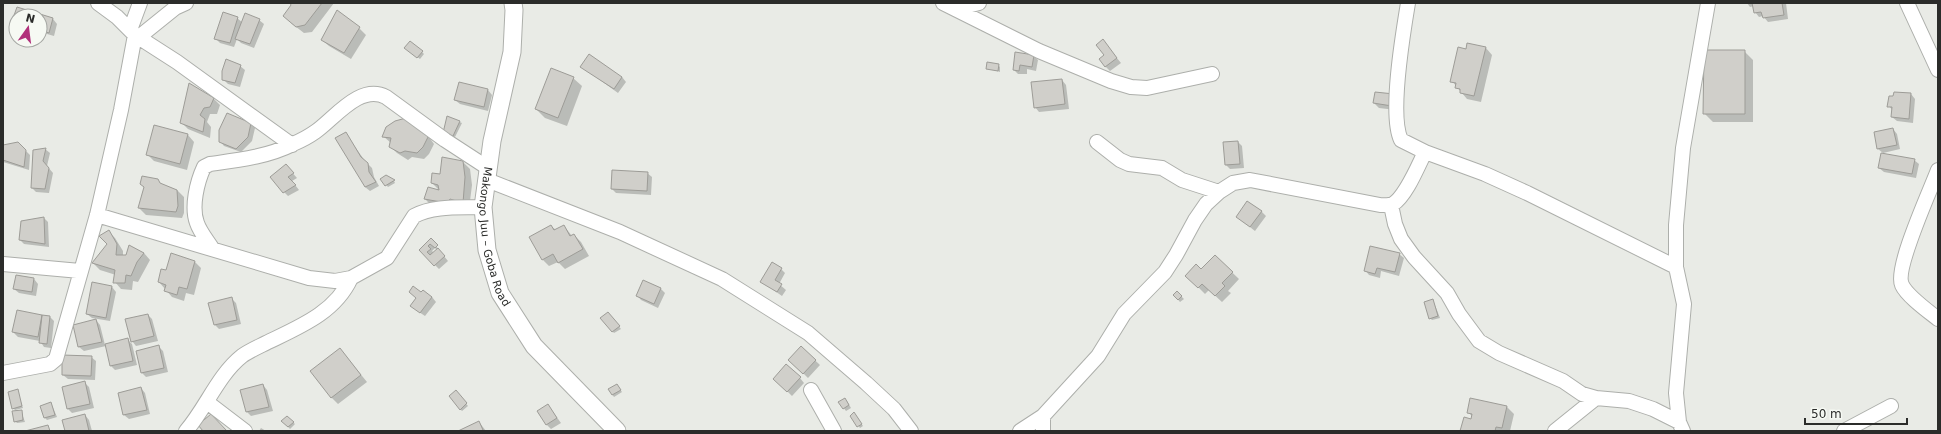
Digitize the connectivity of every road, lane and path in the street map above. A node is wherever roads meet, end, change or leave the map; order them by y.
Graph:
1 (98, 3) edge
2 (140, 3) edge
3 (186, 3) edge
4 (513, 3) edge
5 (943, 3) edge
6 (978, 3) edge
7 (1408, 3) edge
8 (1708, 3) edge
9 (1907, 3) edge
10 (956, 9) junction
11 (135, 34) junction
12 (1938, 70) edge
13 (1212, 74) dead end
14 (1097, 142) dead end
15 (292, 145) junction
16 (1425, 152) junction
17 (1938, 170) edge
18 (488, 174) junction
19 (1219, 192) junction
20 (1391, 205) junction
21 (483, 207) junction
22 (96, 215) junction
23 (212, 248) junction
24 (3, 264) edge
25 (1676, 267) junction
26 (80, 271) junction
27 (350, 278) junction
28 (1938, 319) edge
29 (3, 373) edge
30 (811, 390) dead end
31 (1596, 398) junction
32 (207, 402) junction
33 (1891, 406) dead end
34 (1043, 416) junction
35 (1681, 426) edge
36 (612, 429) edge
37 (186, 431) edge
38 (245, 431) edge
39 (834, 431) edge
40 (911, 431) edge
41 (1020, 431) edge
42 (1043, 431) edge
43 (1555, 431) edge
44 (1844, 431) edge

1 - 11 street
2 - 11 street
3 - 11 street
4 - 18 street, Makongo Juu – Goba Road
5 - 10 street
6 - 10 street
7 - 16 street
8 - 25 street
9 - 12 street
10 - 13 street
11 - 15 street
11 - 22 street
14 - 19 street
15 - 18 street
15 - 23 street
16 - 20 street
16 - 25 street
17 - 28 street
18 - 21 street, Makongo Juu – Goba Road
18 - 40 street
19 - 20 street
19 - 34 street
20 - 31 street
21 - 27 street
21 - 36 street, Makongo Juu – Goba Road
22 - 23 street
22 - 26 street
23 - 27 street
24 - 26 street
25 - 35 street
26 - 29 street
27 - 32 street
30 - 39 street
31 - 35 street
31 - 43 street
32 - 37 street
32 - 38 street
33 - 44 street
34 - 41 street
34 - 42 street

